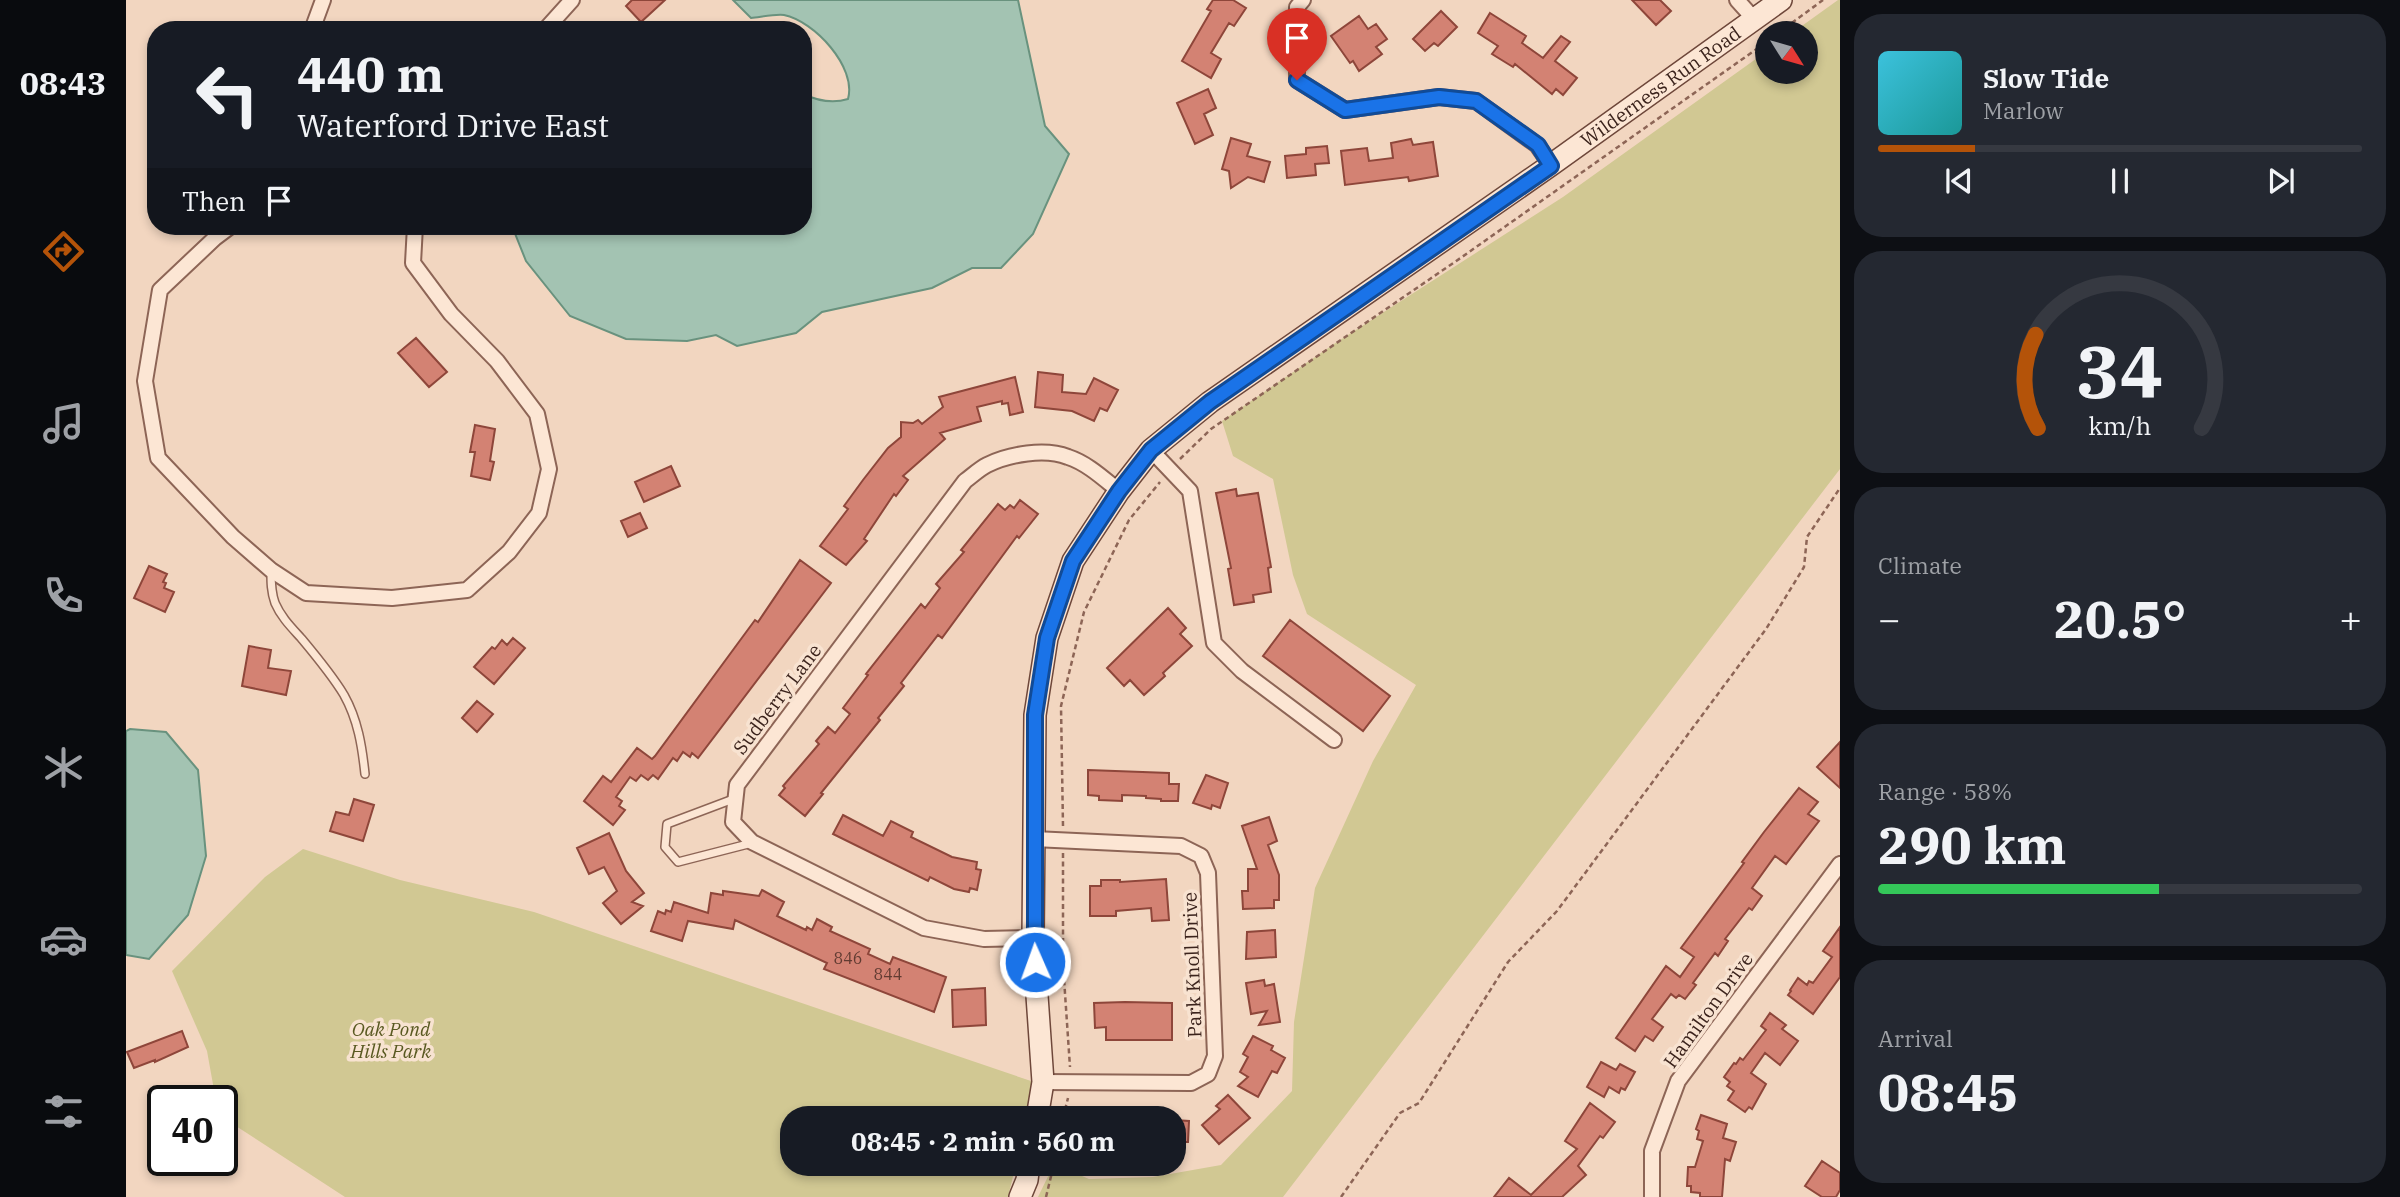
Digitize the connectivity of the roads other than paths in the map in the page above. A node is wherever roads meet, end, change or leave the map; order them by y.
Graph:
1 (323, 0) edge
2 (572, 0) edge
3 (1303, 0) edge
4 (1737, 0) edge
5 (1781, 0) edge
6 (1755, 20) junction
7 (315, 21) edge
8 (553, 21) edge
9 (1551, 166) junction
10 (221, 235) edge
11 (415, 235) edge
12 (1151, 450) junction
13 (1119, 491) junction
14 (271, 570) junction
15 (1334, 740) dead end
16 (365, 774) dead end
17 (736, 798) junction
18 (1034, 839) junction
19 (752, 842) junction
20 (1840, 864) edge
21 (1033, 938) junction
22 (1043, 1082) junction
23 (1039, 1106) edge
24 (1028, 1176) edge
25 (1020, 1197) edge
26 (1652, 1197) edge

1 - 7 street
2 - 8 street
3 - 9 street
4 - 6 street
5 - 6 street, Wilderness Run Road
6 - 9 street, Wilderness Run Road
9 - 12 street, Wilderness Run Road
10 - 14 street
11 - 14 street
12 - 13 street, Wilderness Run Road
12 - 15 street
13 - 17 street, Sudberry Lane
13 - 18 street, Wilderness Run Road
14 - 16 lane
17 - 19 street
17 - 19 lane
18 - 21 street, Wilderness Run Road
18 - 22 street, Park Knoll Drive
19 - 21 street
20 - 26 street, Hamilton Drive
21 - 22 street, Wilderness Run Road
22 - 23 street, Wilderness Run Road
24 - 25 street

